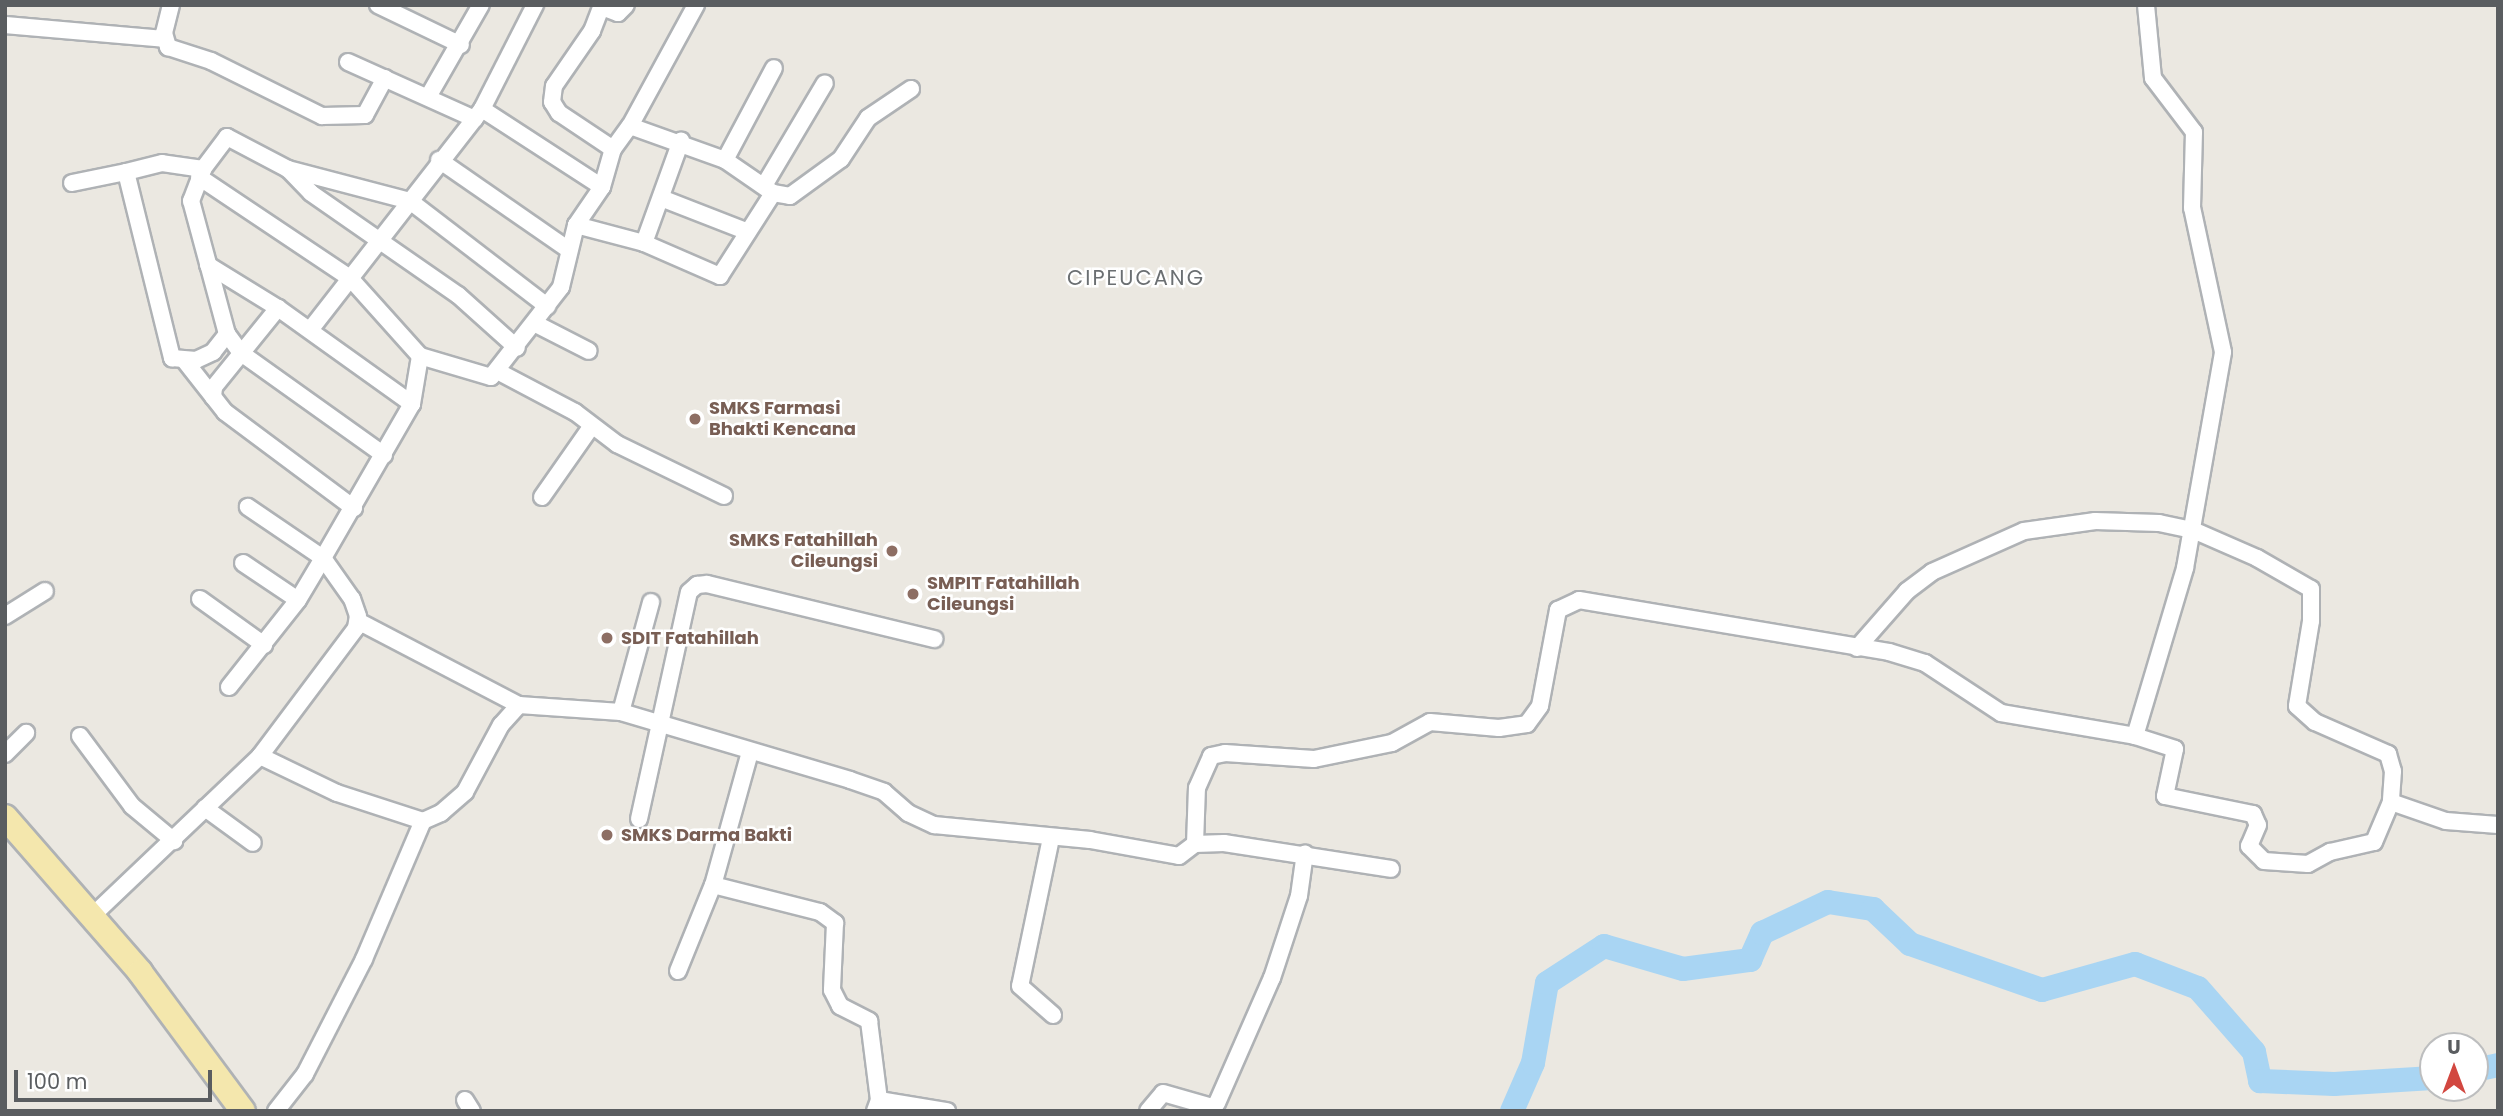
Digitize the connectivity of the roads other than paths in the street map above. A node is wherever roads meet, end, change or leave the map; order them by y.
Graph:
1 (171, 5) edge
2 (379, 5) edge
3 (481, 5) edge
4 (535, 5) edge
5 (626, 5) edge
6 (696, 5) edge
7 (2146, 5) edge
8 (602, 6) edge
9 (5, 25) edge
10 (164, 39) junction
11 (461, 45) junction
12 (348, 62) dead end
13 (774, 68) dead end
14 (385, 78) junction
15 (825, 83) dead end
16 (911, 89) dead end
17 (428, 97) junction
18 (478, 114) junction
19 (630, 126) junction
20 (681, 142) junction
21 (613, 149) junction
22 (439, 160) junction
23 (725, 160) junction
24 (288, 169) junction
25 (126, 172) junction
26 (201, 173) junction
27 (72, 183) dead end
28 (603, 187) junction
29 (769, 188) junction
30 (661, 198) junction
31 (410, 201) junction
32 (576, 225) junction
33 (748, 233) junction
34 (380, 240) junction
35 (645, 243) junction
36 (569, 250) junction
37 (208, 265) junction
38 (350, 278) junction
39 (547, 306) junction
40 (278, 307) junction
41 (536, 324) junction
42 (310, 330) junction
43 (227, 334) junction
44 (517, 348) junction
45 (589, 351) dead end
46 (241, 353) junction
47 (420, 356) junction
48 (185, 361) junction
49 (499, 372) junction
50 (213, 397) junction
51 (412, 404) junction
52 (591, 427) junction
53 (384, 455) junction
54 (724, 496) dead end
55 (542, 497) dead end
56 (248, 508) dead end
57 (354, 508) junction
58 (2193, 530) junction
59 (324, 558) junction
60 (243, 564) dead end
61 (45, 591) dead end
62 (200, 599) dead end
63 (298, 600) junction
64 (651, 602) dead end
65 (5, 617) edge
66 (358, 621) junction
67 (934, 639) dead end
68 (264, 645) junction
69 (1857, 648) junction
70 (229, 687) dead end
71 (519, 705) junction
72 (621, 712) junction
73 (663, 721) junction
74 (26, 733) dead end
75 (80, 736) dead end
76 (2135, 736) junction
77 (750, 752) junction
78 (5, 754) edge
79 (260, 756) junction
80 (2391, 802) junction
81 (205, 808) junction
82 (5, 817) edge
83 (639, 819) dead end
84 (423, 821) junction
85 (2498, 825) edge
86 (1051, 838) junction
87 (174, 841) junction
88 (253, 843) dead end
89 (1195, 844) junction
90 (1305, 853) junction
91 (1391, 869) dead end
92 (713, 885) junction
93 (90, 918) junction
94 (678, 971) dead end
95 (1053, 1015) dead end
96 (877, 1106) edge
97 (243, 1111) edge
98 (276, 1111) edge
99 (947, 1111) edge
100 (1148, 1111) edge

1 - 10 street
2 - 11 street
3 - 11 street
4 - 18 street
5 - 8 street
6 - 19 street
7 - 58 street
8 - 21 street
9 - 10 street
10 - 14 street
11 - 17 street
12 - 14 street
13 - 23 street
14 - 17 street
15 - 29 street
16 - 29 street
17 - 18 street
18 - 22 street
18 - 28 street
19 - 20 street
19 - 21 street
20 - 23 street
20 - 30 street
21 - 28 street
22 - 31 street
22 - 36 street
23 - 29 street
24 - 26 street
24 - 31 street
24 - 34 street
25 - 26 street
25 - 27 street
25 - 48 street
26 - 37 street
26 - 38 street
28 - 32 street
29 - 33 street
30 - 33 street
30 - 35 street
31 - 34 street
31 - 39 street
32 - 35 street
32 - 36 street
33 - 35 street
34 - 38 street
34 - 44 street
36 - 39 street
37 - 40 street
37 - 43 street
38 - 42 street
38 - 47 street
39 - 41 street
40 - 42 street
40 - 46 street
41 - 44 street
41 - 45 street
42 - 51 street
43 - 46 street
43 - 48 street
44 - 49 street
46 - 50 street
46 - 53 street
47 - 49 street
47 - 51 street
48 - 50 street
49 - 52 street
50 - 57 street
51 - 53 street
52 - 54 street
52 - 55 street
53 - 57 street
56 - 59 street
57 - 59 street
58 - 69 street
58 - 76 street
58 - 80 street
59 - 63 street
59 - 66 street
60 - 63 street
61 - 65 street
62 - 68 street
63 - 68 street
64 - 72 street
66 - 71 street
66 - 79 street
67 - 73 street
68 - 70 street
69 - 76 street
69 - 89 street
71 - 72 street
71 - 84 street
72 - 73 street
73 - 77 street
73 - 83 street
74 - 78 street
75 - 87 street
76 - 80 street
77 - 86 street
77 - 92 street
79 - 81 street
79 - 84 street
80 - 85 street
81 - 87 street
81 - 88 street
82 - 93 main road
84 - 98 street
86 - 89 street
86 - 95 street
87 - 93 street
89 - 90 street
90 - 91 street
90 - 100 street
92 - 94 street
92 - 96 street
93 - 97 main road
96 - 99 street

